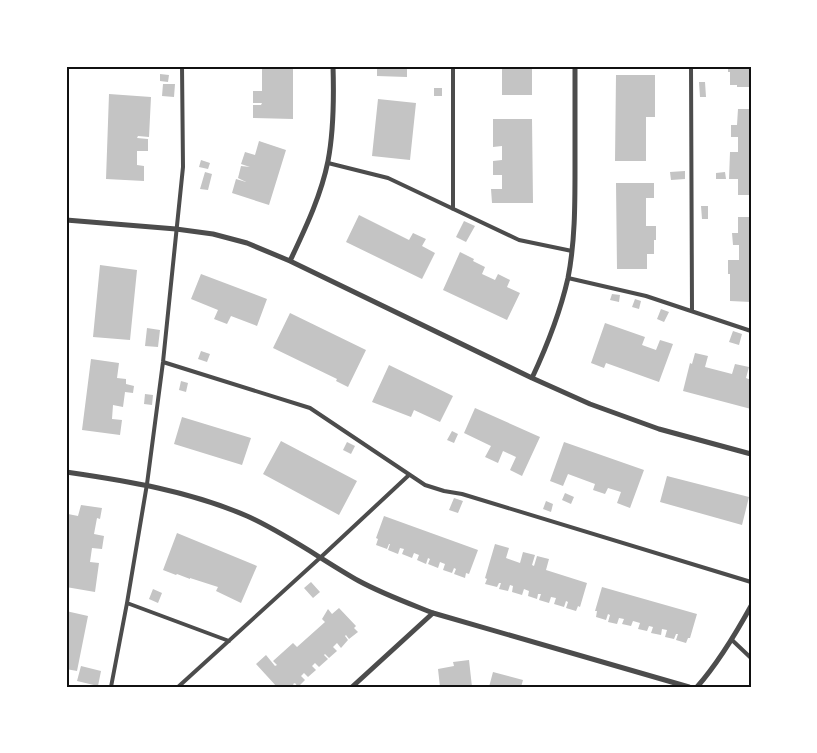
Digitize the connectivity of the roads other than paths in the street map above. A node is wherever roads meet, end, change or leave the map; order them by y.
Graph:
1 (182, 66) edge
2 (333, 66) edge
3 (453, 66) edge
4 (575, 66) edge
5 (691, 66) edge
6 (328, 163) junction
7 (453, 209) junction
8 (66, 220) edge
9 (176, 229) junction
10 (572, 251) junction
11 (290, 261) junction
12 (568, 278) junction
13 (692, 310) junction
14 (751, 331) edge
15 (163, 362) junction
16 (532, 378) junction
17 (751, 454) edge
18 (66, 472) edge
19 (409, 475) junction
20 (147, 484) junction
21 (321, 557) junction
22 (751, 582) edge
23 (127, 603) junction
24 (751, 606) edge
25 (433, 613) junction
26 (732, 640) junction
27 (229, 641) junction
28 (751, 658) edge
29 (111, 687) edge
30 (178, 687) edge
31 (352, 687) edge
32 (688, 687) edge
33 (697, 687) edge

1 - 9 lane
2 - 6 street
3 - 7 lane
4 - 10 street
5 - 13 lane
6 - 7 lane
6 - 11 street
7 - 10 lane
8 - 9 street
9 - 11 street
9 - 15 lane
10 - 12 street
11 - 16 street
12 - 13 lane
12 - 16 street
13 - 14 lane
15 - 19 lane
15 - 20 lane
16 - 17 street
18 - 20 street
19 - 21 lane
19 - 22 lane
20 - 21 street
20 - 23 lane
21 - 25 street
21 - 27 lane
23 - 27 lane
23 - 29 lane
24 - 26 street
25 - 31 street
25 - 32 street
26 - 28 lane
26 - 33 street
27 - 30 lane

